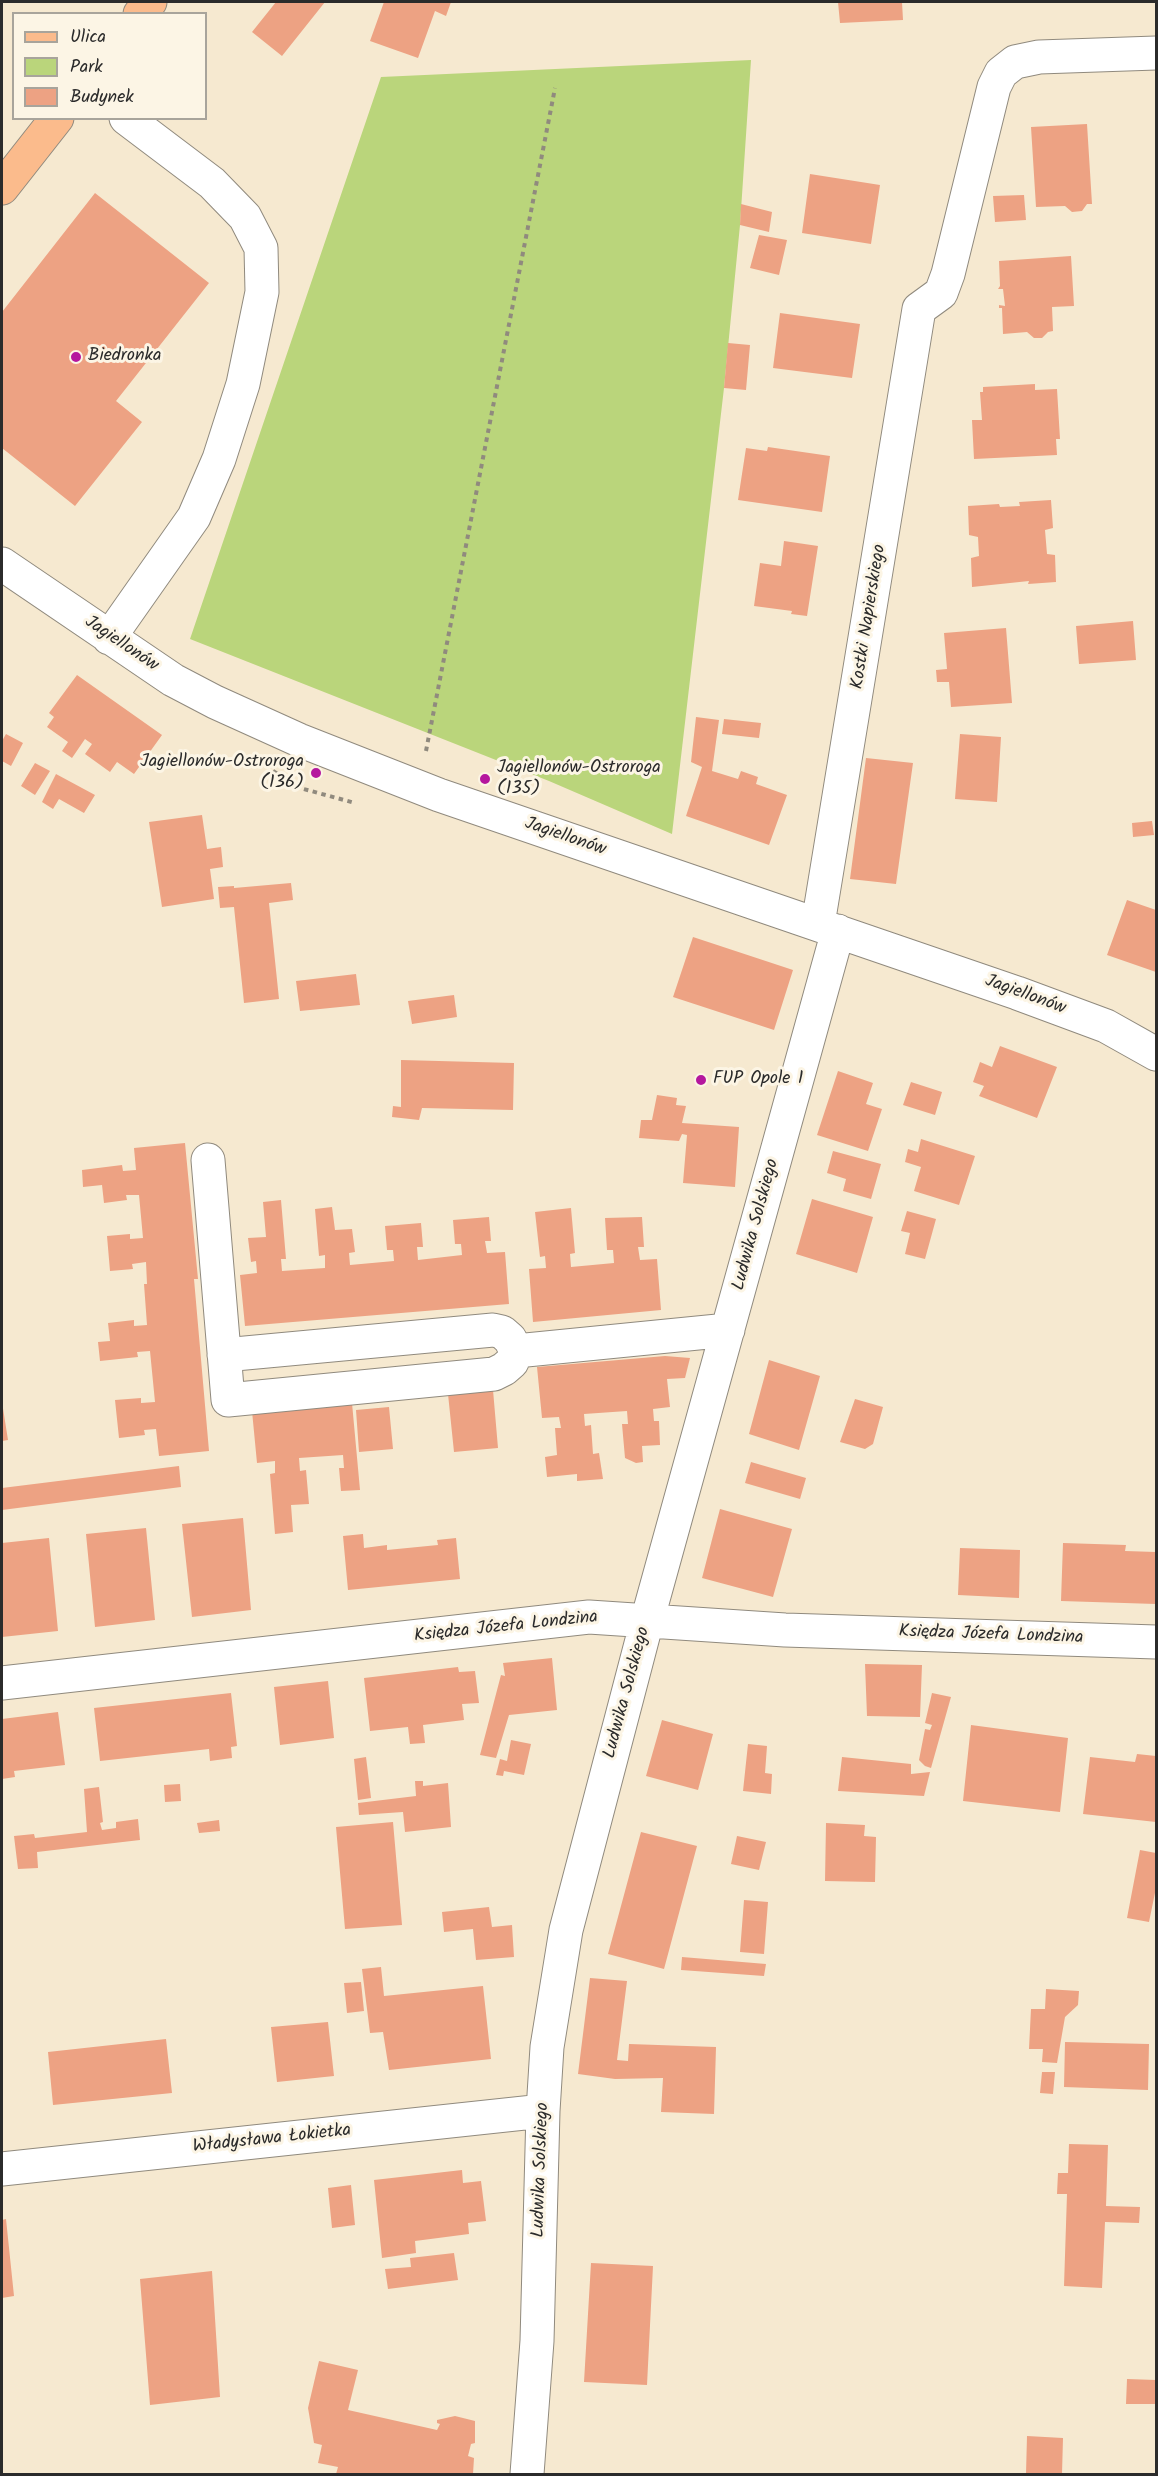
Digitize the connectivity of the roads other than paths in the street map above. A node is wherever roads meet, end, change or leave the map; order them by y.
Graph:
1 (1156, 53) edge
2 (55, 120) edge
3 (129, 120) edge
4 (2, 188) edge
5 (2, 564) edge
6 (109, 638) junction
7 (828, 927) junction
8 (1156, 1054) edge
9 (208, 1160) dead end
10 (728, 1330) junction
11 (516, 1351) junction
12 (224, 1355) junction
13 (647, 1621) junction
14 (1156, 1642) edge
15 (2, 1683) edge
16 (543, 2110) junction
17 (2, 2169) edge
18 (527, 2475) edge

1 - 7 street, Kostki Napierskiego
2 - 4 main road
3 - 6 street
5 - 6 street, Jagiellonów
6 - 7 street, Jagiellonów
7 - 8 street, Jagiellonów
7 - 10 street, Ludwika Solskiego
9 - 12 street
10 - 11 street
10 - 13 street, Ludwika Solskiego
11 - 12 street
11 - 12 street
13 - 14 street, Księdza Józefa Londzina
13 - 15 street, Księdza Józefa Londzina
13 - 16 street, Ludwika Solskiego
16 - 17 street, Władysława Łokietka
16 - 18 street, Ludwika Solskiego

